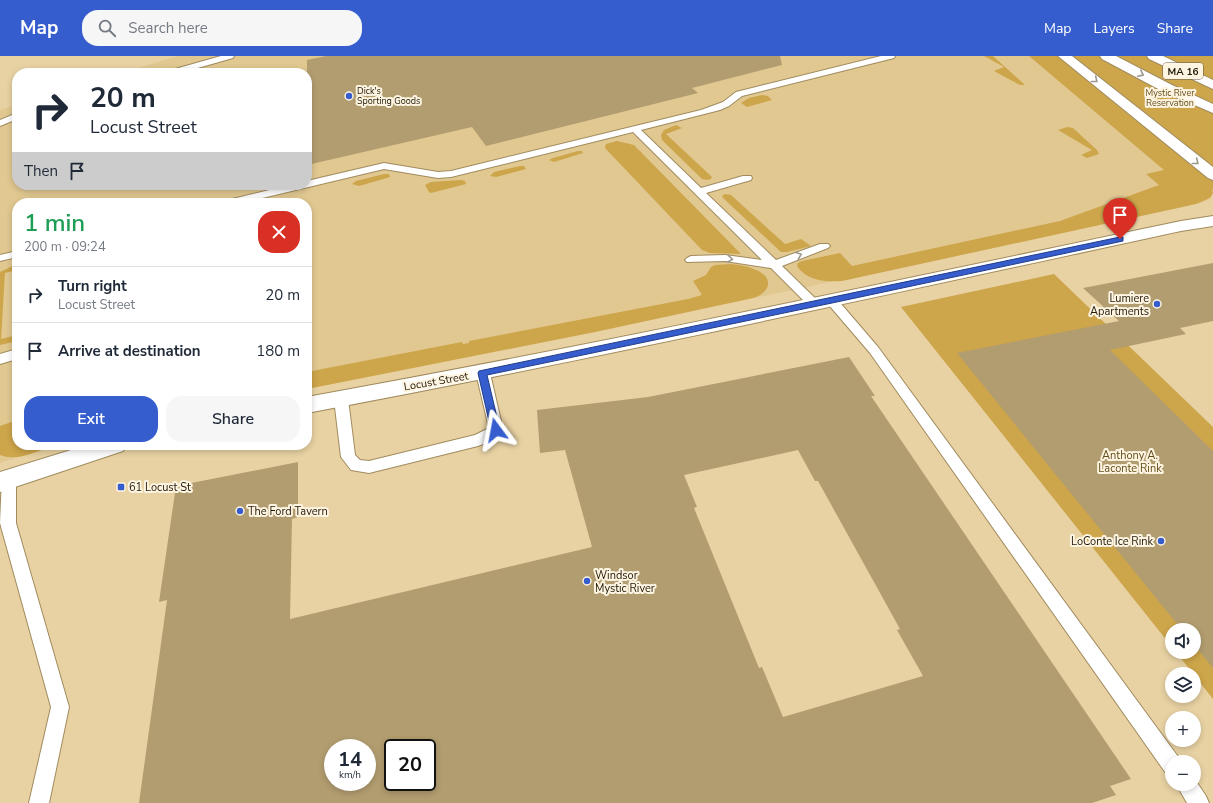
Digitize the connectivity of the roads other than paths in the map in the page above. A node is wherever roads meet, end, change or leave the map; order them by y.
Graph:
1 (230, 56) edge
2 (891, 56) edge
3 (1064, 56) edge
4 (1106, 56) edge
5 (1153, 56) edge
6 (188, 68) edge
7 (1213, 85) edge
8 (1213, 109) edge
9 (12, 118) edge
10 (0, 123) edge
11 (636, 130) junction
12 (1213, 175) edge
13 (747, 178) dead end
14 (312, 183) edge
15 (281, 190) edge
16 (699, 192) junction
17 (249, 198) edge
18 (1208, 220) edge
19 (824, 246) dead end
20 (12, 255) edge
21 (0, 258) edge
22 (691, 260) dead end
23 (774, 265) junction
24 (823, 303) junction
25 (12, 355) edge
26 (0, 359) edge
27 (482, 373) junction
28 (341, 399) junction
29 (312, 404) edge
30 (99, 450) edge
31 (5, 480) edge
32 (1165, 755) edge
33 (1191, 791) edge
34 (39, 803) edge
35 (1199, 803) edge

1 - 6 lane
2 - 11 lane
3 -> 12 main road
4 -> 8 main road, MA 16
5 - 7 main road, MA 16
9 - 10 lane
11 - 14 lane
11 - 16 lane
13 - 16 lane
15 - 17 lane
16 - 23 lane
18 - 24 main road, Locust Street
23 -> 19 lane
20 - 21 lane
22 -> 23 lane
23 - 24 lane
24 - 27 main road, Locust Street
24 - 32 lane
25 - 26 lane
27 - 28 main road, Locust Street
27 - 28 lane
28 - 29 main road, Locust Street
30 - 31 main road
31 - 34 lane
33 - 35 lane

